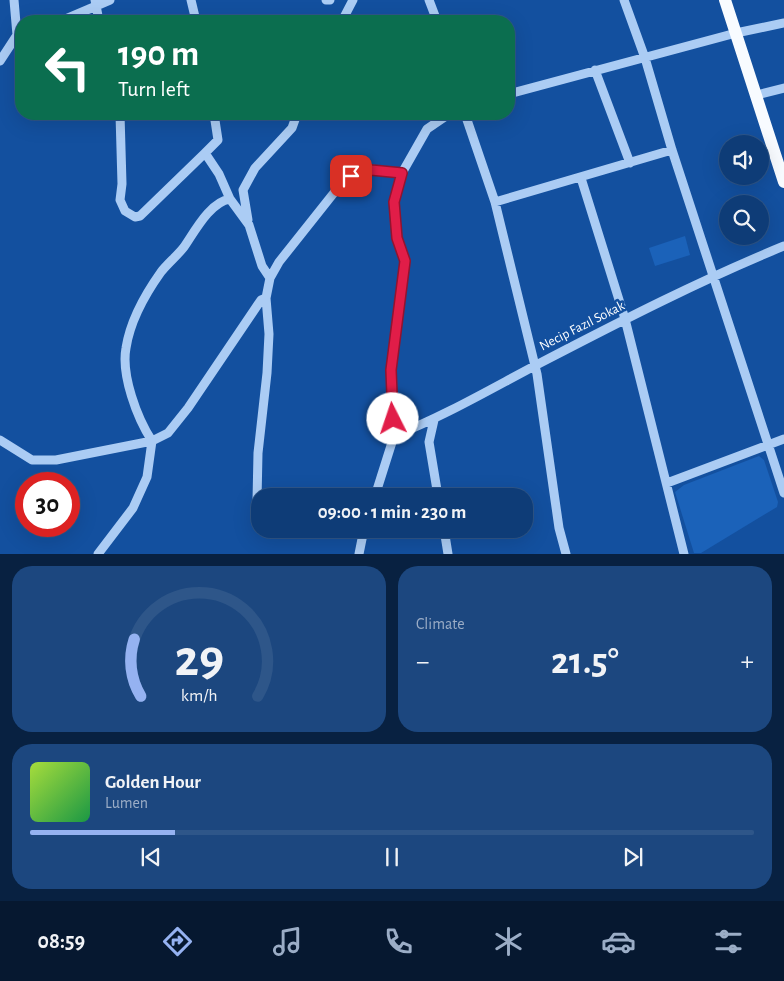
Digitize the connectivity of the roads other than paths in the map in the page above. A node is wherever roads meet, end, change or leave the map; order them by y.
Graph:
1 (14, 0) edge
2 (110, 0) edge
3 (191, 0) edge
4 (326, 0) edge
5 (330, 0) edge
6 (353, 0) edge
7 (429, 0) edge
8 (624, 0) edge
9 (725, 0) edge
10 (96, 4) edge
11 (16, 15) edge
12 (73, 15) edge
13 (195, 15) edge
14 (345, 15) edge
15 (435, 15) edge
16 (784, 23) edge
17 (736, 33) junction
18 (15, 40) edge
19 (644, 58) junction
20 (0, 61) edge
21 (595, 70) junction
22 (784, 88) edge
23 (515, 92) edge
24 (756, 95) junction
25 (120, 120) edge
26 (215, 120) edge
27 (295, 120) edge
28 (440, 120) edge
29 (467, 120) edge
30 (672, 150) junction
31 (205, 153) junction
32 (780, 159) edge
33 (630, 163) junction
34 (402, 173) junction
35 (581, 178) junction
36 (784, 182) edge
37 (230, 199) junction
38 (495, 202) junction
39 (249, 225) junction
40 (784, 246) edge
41 (713, 275) junction
42 (270, 278) junction
43 (266, 298) junction
44 (625, 319) junction
45 (534, 366) junction
46 (434, 420) junction
47 (394, 436) junction
48 (784, 439) edge
49 (0, 440) edge
50 (152, 441) junction
51 (770, 444) junction
52 (667, 483) junction
53 (257, 488) edge
54 (378, 488) edge
55 (437, 488) edge
56 (784, 492) edge
57 (362, 538) edge
58 (445, 538) edge
59 (681, 552) edge
60 (98, 554) edge
61 (359, 554) edge
62 (448, 554) edge
63 (566, 554) edge

1 - 11 street
2 - 10 street
3 - 13 street
4 - 5 street
6 - 14 street
7 - 15 street
8 - 19 street
9 - 17 main road
10 - 12 street
16 - 17 street
17 - 19 street
17 - 24 main road
18 - 20 street
19 - 21 street
19 - 30 street
21 - 23 street
21 - 33 street
22 - 24 street
24 - 32 main road
25 - 31 street
26 - 31 street
27 - 39 street
28 - 34 street
29 - 38 street
30 - 33 street
30 - 41 street
31 - 37 street
32 - 36 main road
33 - 35 street
34 - 42 street
34 - 47 street
35 - 38 street
35 - 44 street
37 - 39 street
37 - 50 street
38 - 45 street
39 - 42 street
40 - 41 street, Necip Fazıl Sokak
41 - 44 street, Necip Fazıl Sokak
41 - 51 street
42 - 43 street
43 - 50 street
43 - 53 street
44 - 45 street, Necip Fazıl Sokak
44 - 52 street
45 - 46 street, Necip Fazıl Sokak
45 - 63 street
46 - 47 street, Necip Fazıl Sokak
46 - 55 street
47 - 54 street
48 - 51 street
49 - 50 street
50 - 60 street
51 - 52 street
51 - 56 street
52 - 59 street
57 - 61 street
58 - 62 street

